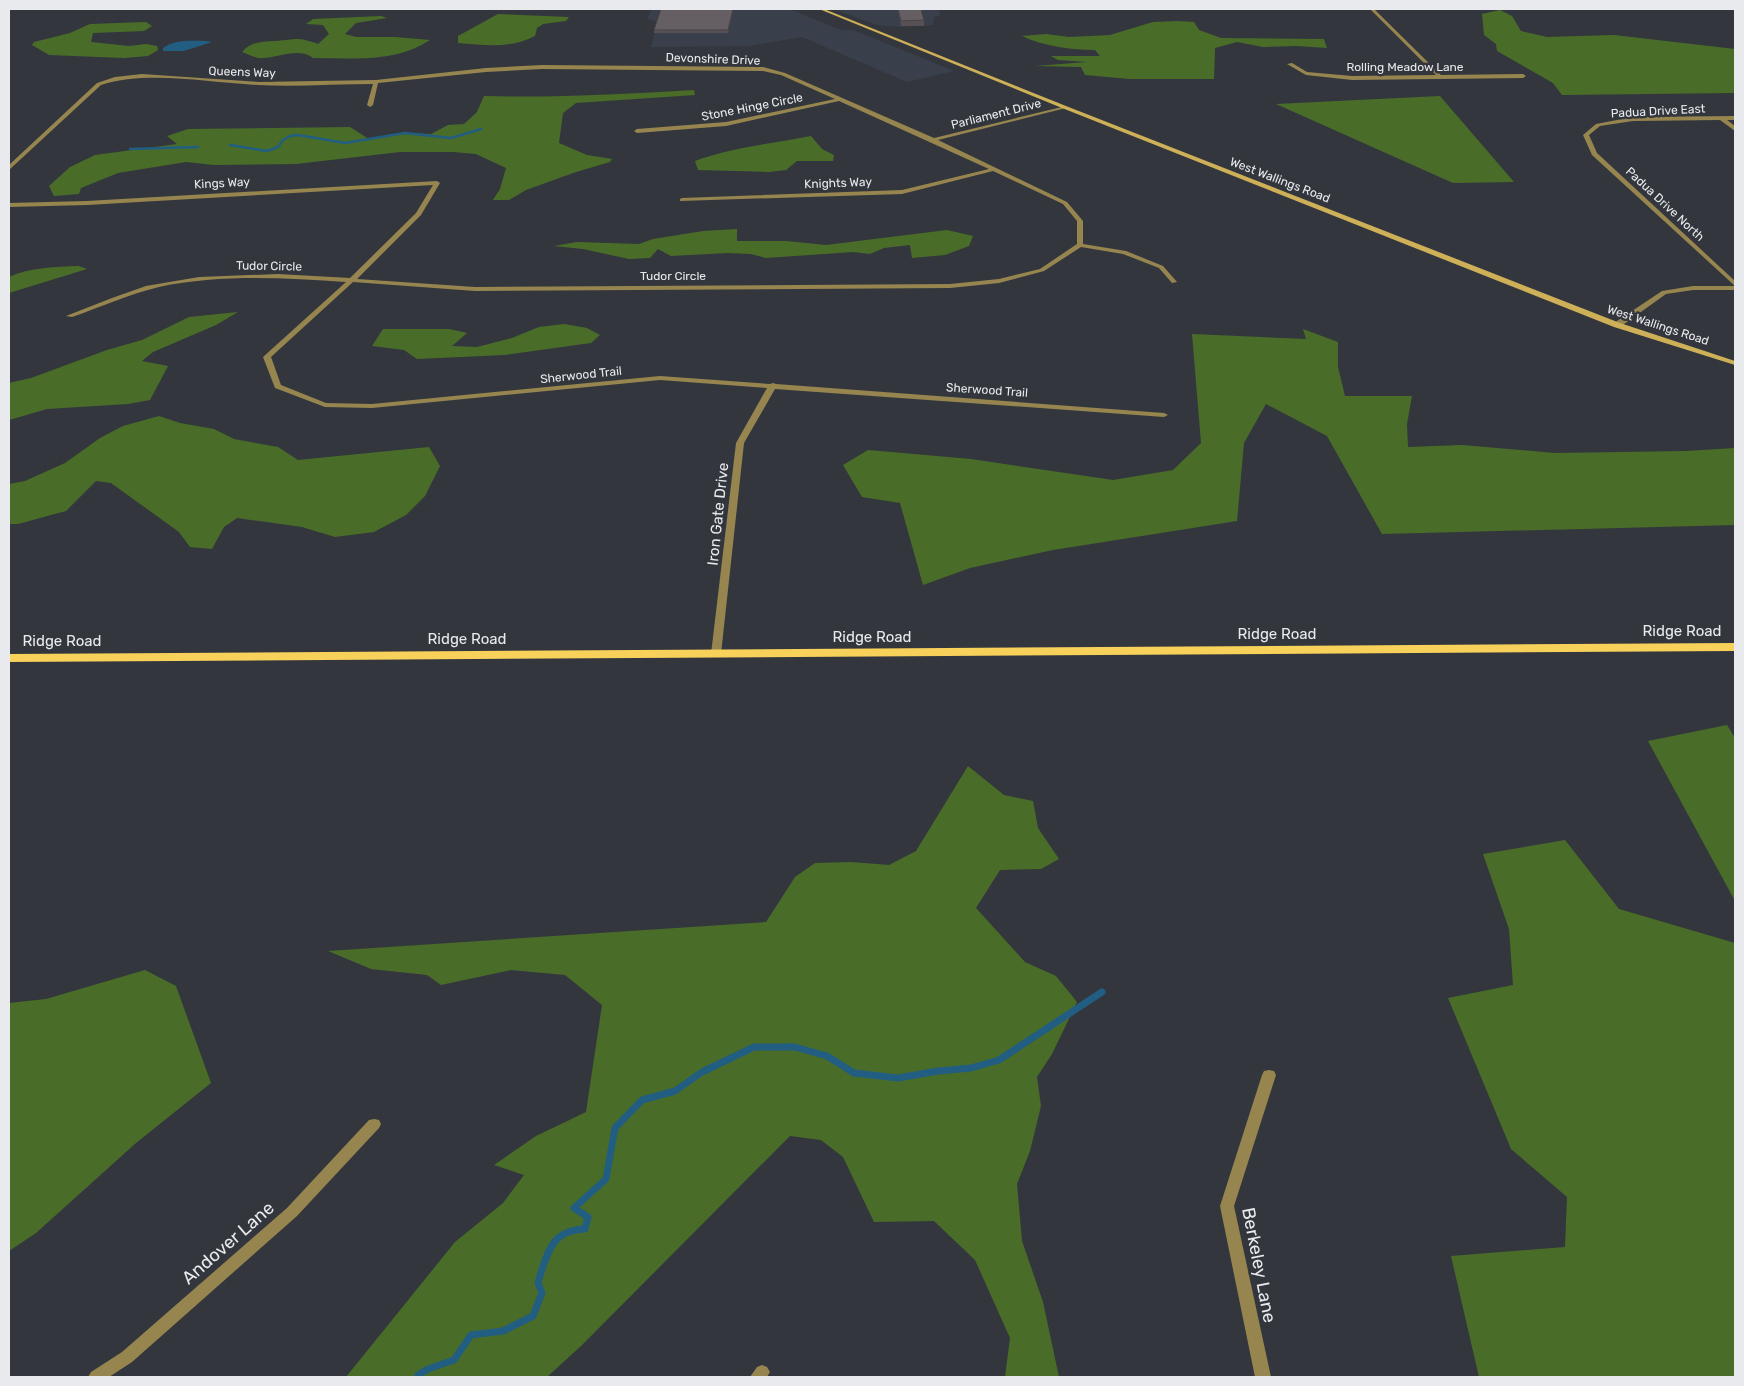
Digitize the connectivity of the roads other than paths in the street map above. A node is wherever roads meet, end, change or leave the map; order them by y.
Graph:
1 (821, 9) edge
2 (1372, 9) edge
3 (1290, 64) dead end
4 (507, 69) joint
5 (1523, 76) dead end
6 (1440, 77) junction
7 (376, 82) junction
8 (840, 99) junction
9 (370, 105) dead end
10 (1064, 107) junction
11 (1721, 118) junction
12 (1735, 118) edge
13 (1735, 129) edge
14 (637, 131) dead end
15 (1586, 135) joint
16 (933, 140) junction
17 (9, 168) edge
18 (991, 170) junction
19 (437, 183) joint
20 (682, 200) dead end
21 (9, 205) edge
22 (1080, 245) junction
23 (351, 281) junction
24 (1174, 282) dead end
25 (1735, 286) edge
26 (70, 316) dead end
27 (1617, 325) junction
28 (1735, 363) edge
29 (772, 385) junction
30 (1164, 415) dead end
31 (1735, 647) edge
32 (716, 654) junction
33 (9, 658) edge
34 (1269, 1075) dead end
35 (374, 1124) dead end
36 (96, 1377) edge
37 (1263, 1377) edge

1 - 10 street, West Wallings Road
2 - 6 street
3 - 6 street, Rolling Meadow Lane
4 - 7 street, Queens Way
4 - 8 street, Devonshire Drive
5 - 6 street, Rolling Meadow Lane
7 - 9 street
7 - 17 street, Queens Way
8 - 14 street, Stone Hinge Circle
8 - 16 street, Devonshire Drive
10 - 16 street, Parliament Drive
10 - 27 street, West Wallings Road
11 - 12 street, Padua Drive East
11 - 13 street
11 - 15 street, Padua Drive East
15 - 25 street, Padua Drive North
16 - 18 street
18 - 20 street, Knights Way
18 - 22 street
19 - 21 street, Kings Way
19 - 23 street, Sherwood Trail
22 - 23 street, Tudor Circle
22 - 24 street
23 - 26 street, Tudor Circle
23 - 29 street, Sherwood Trail
25 - 27 street
27 - 28 street, West Wallings Road
29 - 30 street, Sherwood Trail
29 - 32 street, Iron Gate Drive
31 - 32 main road, Ridge Road
32 - 33 main road, Ridge Road
34 - 37 street, Berkeley Lane
35 - 36 street, Andover Lane

